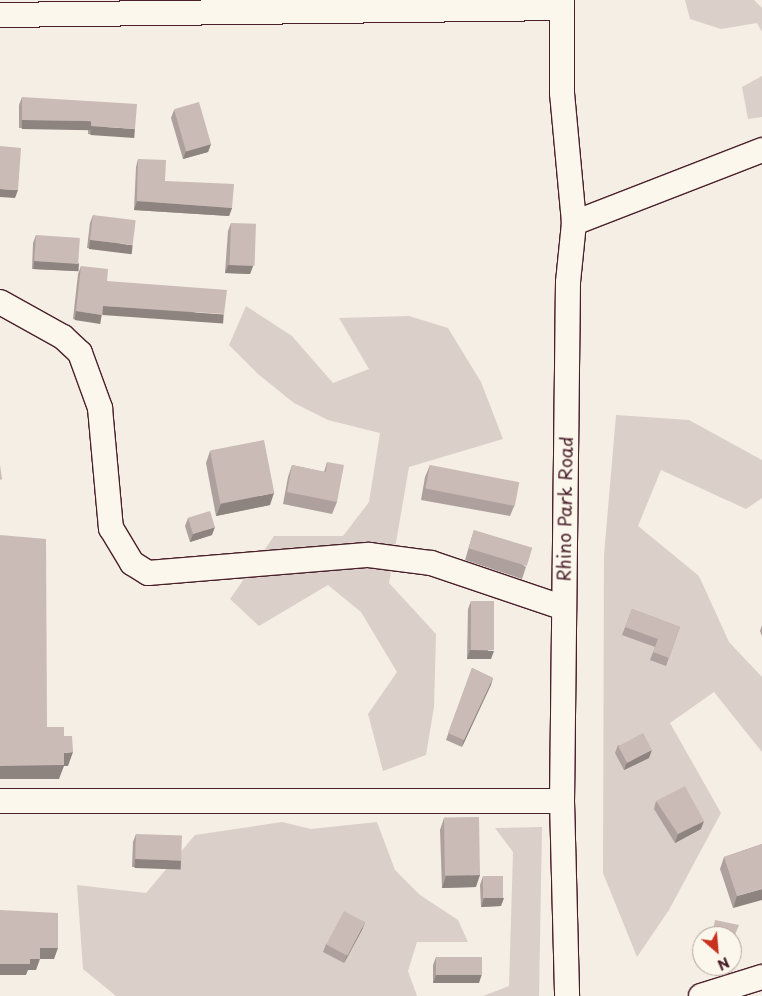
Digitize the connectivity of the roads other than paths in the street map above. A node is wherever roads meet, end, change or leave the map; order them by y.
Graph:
1 (562, 4) edge
2 (0, 15) edge
3 (762, 150) edge
4 (574, 222) junction
5 (0, 302) edge
6 (564, 608) junction
7 (0, 801) edge
8 (562, 801) junction
9 (762, 977) edge
10 (567, 996) edge
11 (701, 996) edge

1 - 2 street
1 - 4 street, Rhino Park Road
3 - 4 street
4 - 6 street, Rhino Park Road
5 - 6 street
6 - 8 street, Rhino Park Road
7 - 8 street
8 - 10 street, Rhino Park Road
9 - 11 street

